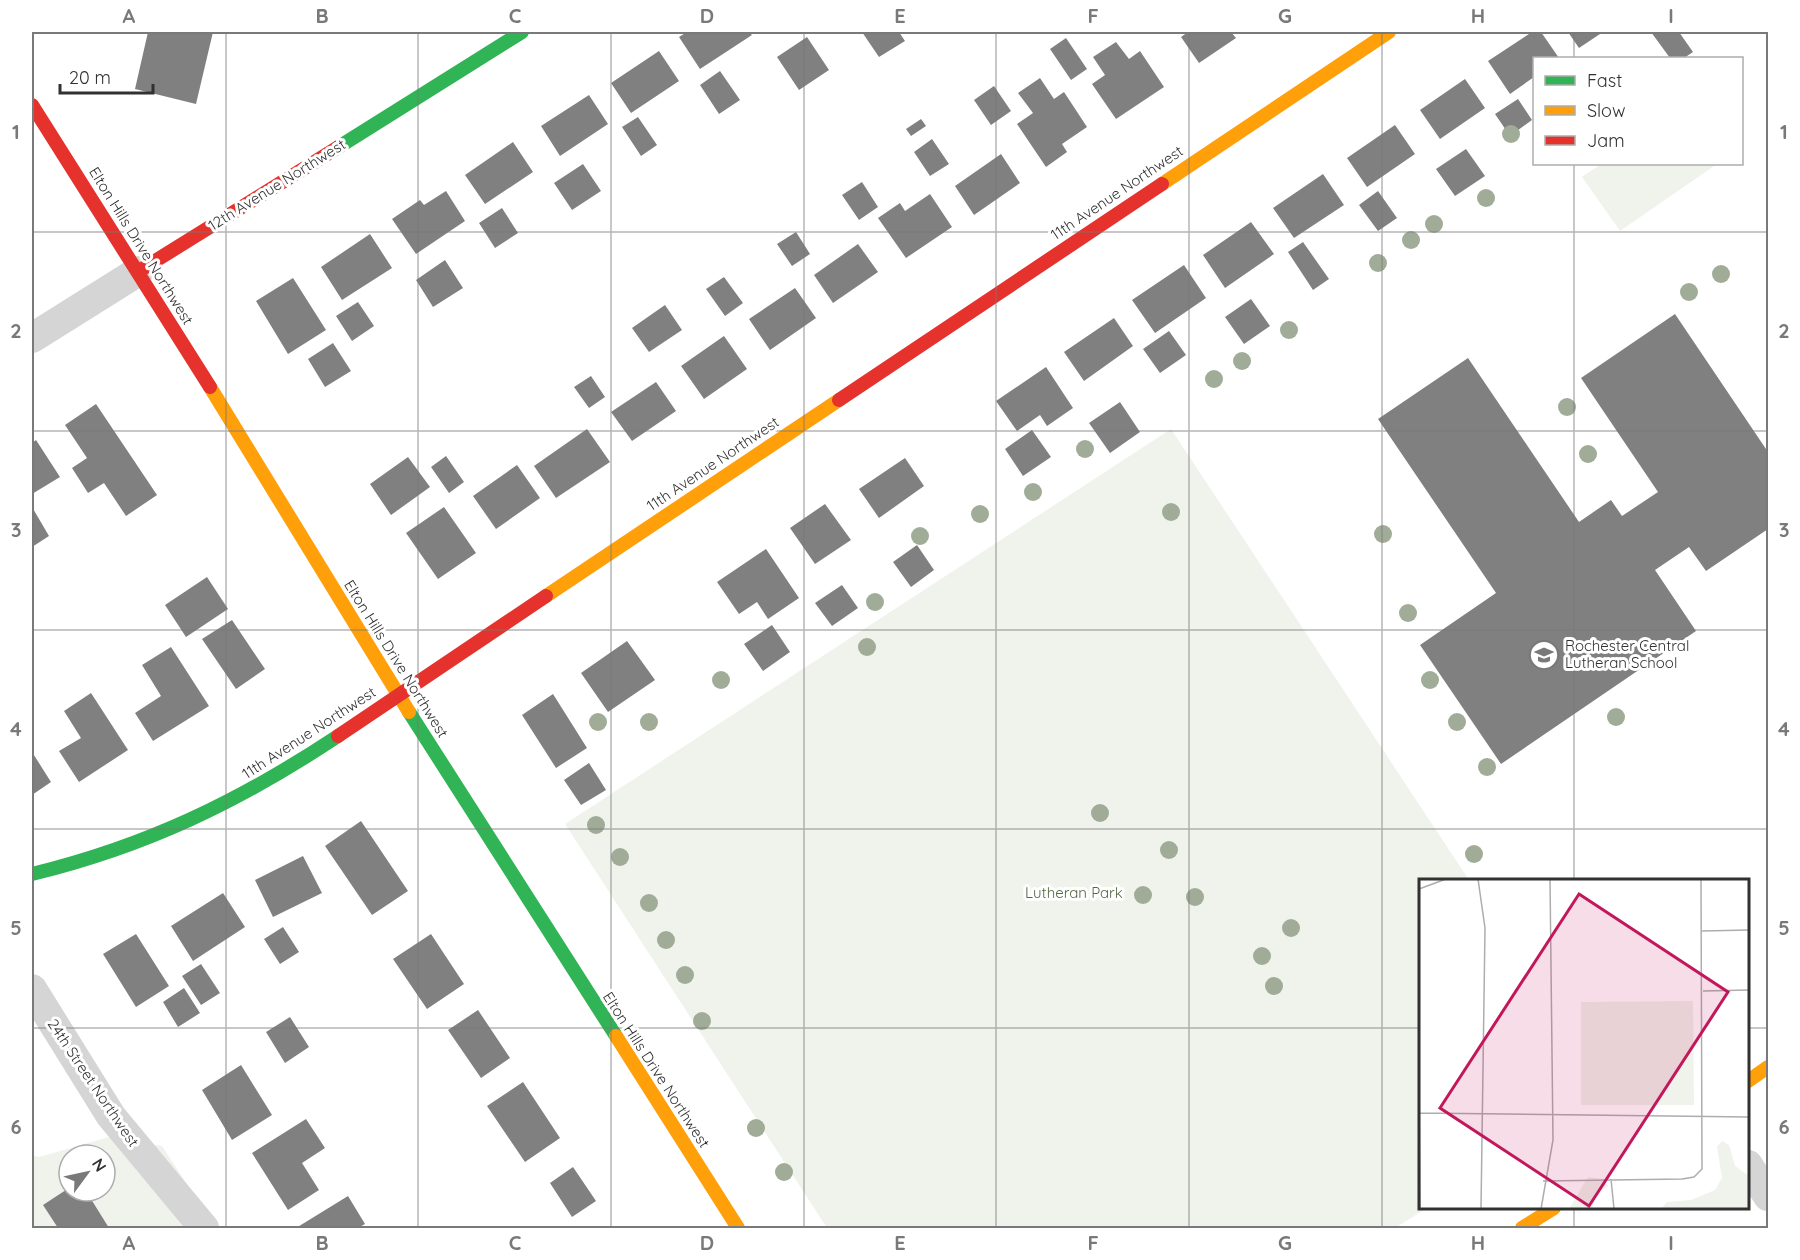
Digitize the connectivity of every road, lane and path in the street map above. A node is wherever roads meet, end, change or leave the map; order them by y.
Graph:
1 (522, 32) edge
2 (1389, 32) edge
3 (32, 105) edge
4 (139, 271) junction
5 (32, 338) edge
6 (398, 695) junction
7 (32, 874) edge
8 (32, 989) edge
9 (1768, 1067) edge
10 (1749, 1080) edge
11 (1749, 1167) edge
12 (1768, 1196) edge
13 (1552, 1209) edge
14 (204, 1228) edge
15 (738, 1228) edge
16 (1522, 1228) edge

1 - 4 street, 12th Avenue Northwest
2 - 6 street, 11th Avenue Northwest
3 - 4 street, Elton Hills Drive Northwest
4 - 5 street, 12th Avenue Northwest
4 - 6 street, Elton Hills Drive Northwest
6 - 7 street, 11th Avenue Northwest
6 - 15 street, Elton Hills Drive Northwest
8 - 14 street, 24th Street Northwest
9 - 10 street
11 - 12 street
13 - 16 street

